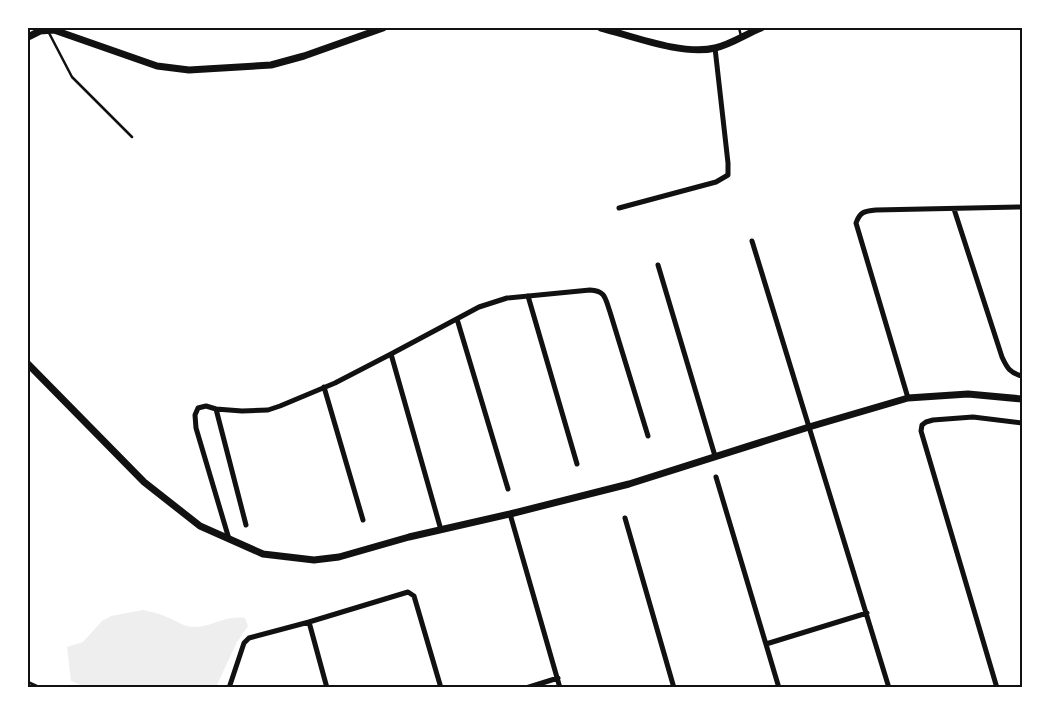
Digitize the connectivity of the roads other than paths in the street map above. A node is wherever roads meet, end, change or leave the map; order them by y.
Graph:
1 (383, 28) edge
2 (604, 28) edge
3 (739, 28) edge
4 (761, 28) edge
5 (48, 30) junction
6 (28, 37) edge
7 (741, 37) junction
8 (715, 48) junction
9 (132, 137) dead end
10 (1022, 207) edge
11 (619, 208) dead end
12 (954, 209) junction
13 (752, 241) dead end
14 (658, 265) dead end
15 (528, 296) junction
16 (457, 319) junction
17 (391, 354) junction
18 (28, 364) edge
19 (1022, 376) edge
20 (324, 387) junction
21 (908, 398) junction
22 (1022, 399) edge
23 (216, 409) junction
24 (1022, 423) edge
25 (809, 427) junction
26 (648, 436) dead end
27 (715, 456) junction
28 (577, 464) dead end
29 (716, 478) dead end
30 (508, 489) dead end
31 (510, 514) junction
32 (625, 518) dead end
33 (363, 520) dead end
34 (246, 525) dead end
35 (441, 530) junction
36 (229, 539) junction
37 (867, 613) junction
38 (309, 622) junction
39 (766, 644) junction
40 (558, 678) junction
41 (28, 682) edge
42 (41, 688) edge
43 (229, 688) edge
44 (327, 688) edge
45 (441, 688) edge
46 (526, 688) edge
47 (560, 688) edge
48 (674, 688) edge
49 (779, 688) edge
50 (889, 688) edge
51 (996, 688) edge

1 - 5 street
2 - 8 street
3 - 7 lane
4 - 7 street
5 - 6 street
5 - 9 lane
7 - 8 street
8 - 11 street
10 - 12 street
12 - 19 street
12 - 21 street
13 - 25 street
14 - 27 street
15 - 16 street
15 - 26 street
15 - 28 street
16 - 17 street
16 - 30 street
17 - 20 street
17 - 35 street
18 - 36 street
20 - 23 street
20 - 33 street
21 - 22 street
21 - 25 street
23 - 34 street
23 - 36 street
24 - 51 street
25 - 27 street
25 - 37 street
27 - 31 street
29 - 39 street
31 - 35 street
31 - 40 street
32 - 48 street
35 - 36 street
37 - 39 street
37 - 50 street
38 - 43 street
38 - 44 street
38 - 45 street
39 - 49 street
40 - 46 street
40 - 47 street
41 - 42 lane

